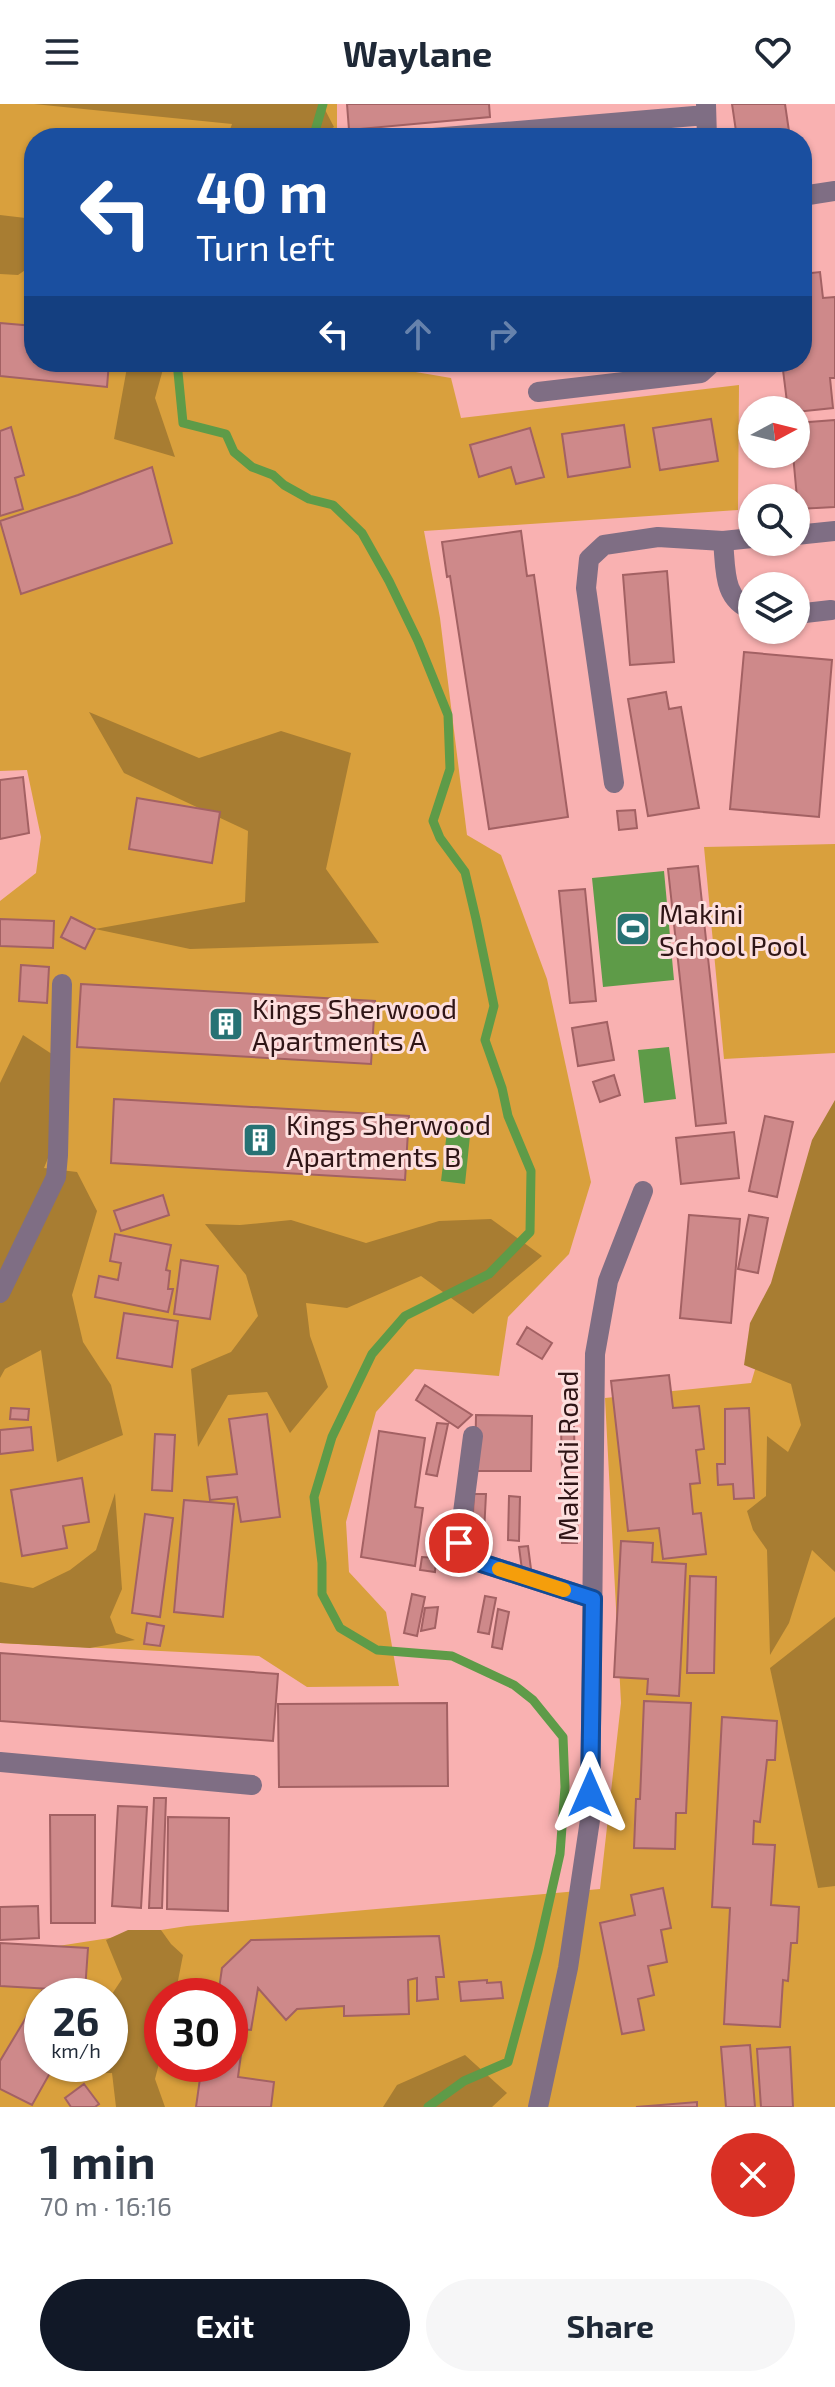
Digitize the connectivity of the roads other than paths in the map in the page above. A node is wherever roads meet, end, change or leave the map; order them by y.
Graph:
1 (706, 109) edge
2 (527, 128) edge
3 (835, 191) edge
4 (812, 194) edge
5 (702, 372) edge
6 (538, 392) dead end
7 (835, 531) edge
8 (810, 534) edge
9 (738, 539) edge
10 (723, 541) junction
11 (738, 602) edge
12 (831, 610) dead end
13 (810, 612) edge
14 (614, 783) dead end
15 (62, 984) dead end
16 (643, 1191) dead end
17 (0, 1293) edge
18 (473, 1436) dead end
19 (593, 1599) junction
20 (0, 1762) edge
21 (252, 1785) dead end
22 (538, 2107) edge

1 - 2 street
3 - 4 street
5 - 6 street
7 - 8 street
9 - 10 street
10 - 11 street
10 - 14 street
12 - 13 street
15 - 17 street
16 - 19 street, Makindi Road
18 - 19 street
19 - 22 street, Makindi Road
20 - 21 street

